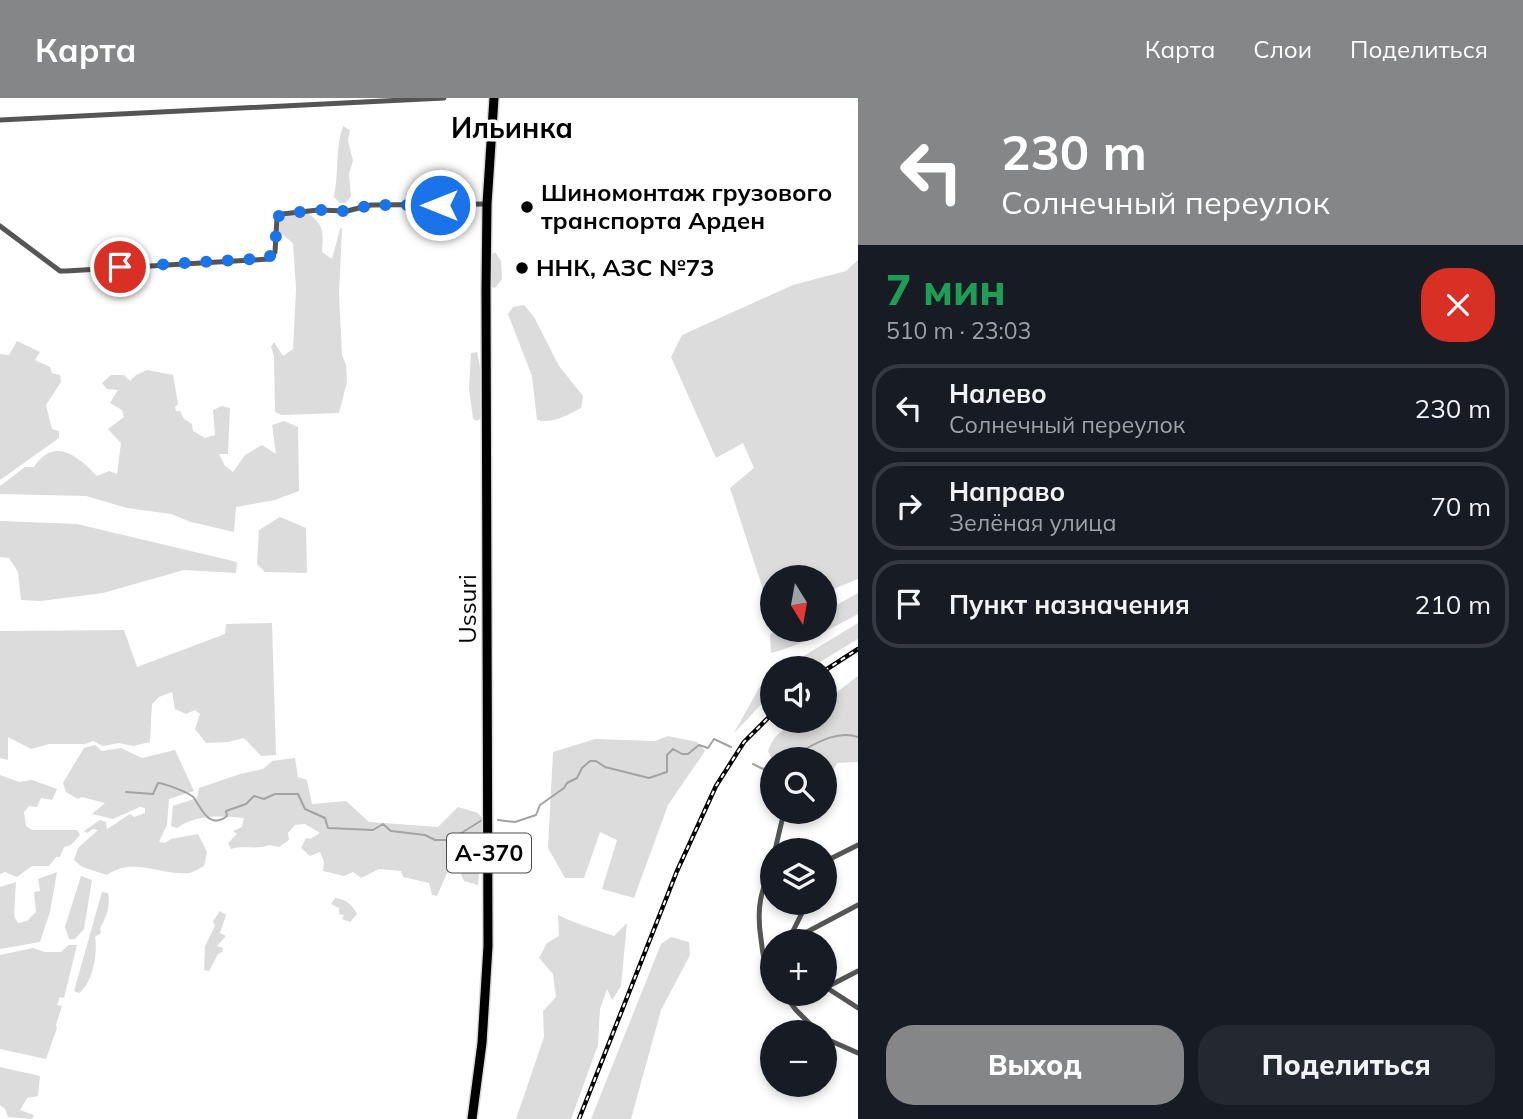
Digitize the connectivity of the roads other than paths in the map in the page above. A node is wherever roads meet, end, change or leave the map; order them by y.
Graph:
1 (444, 98) edge
2 (494, 98) edge
3 (0, 120) edge
4 (487, 204) junction
5 (0, 226) edge
6 (858, 845) edge
7 (837, 856) edge
8 (760, 902) edge
9 (858, 905) edge
10 (813, 929) edge
11 (760, 936) edge
12 (858, 971) edge
13 (837, 981) edge
14 (837, 994) edge
15 (793, 1006) edge
16 (858, 1008) edge
17 (806, 1020) edge
18 (837, 1044) edge
19 (858, 1053) edge
20 (472, 1119) edge

1 - 3 street
2 - 4 highway, Ussuri / А-370
4 - 5 street
4 - 20 highway, Ussuri / А-370
6 - 7 street
8 - 11 street
9 - 10 street
12 - 13 street
14 - 16 street
15 - 17 street
18 - 19 street

